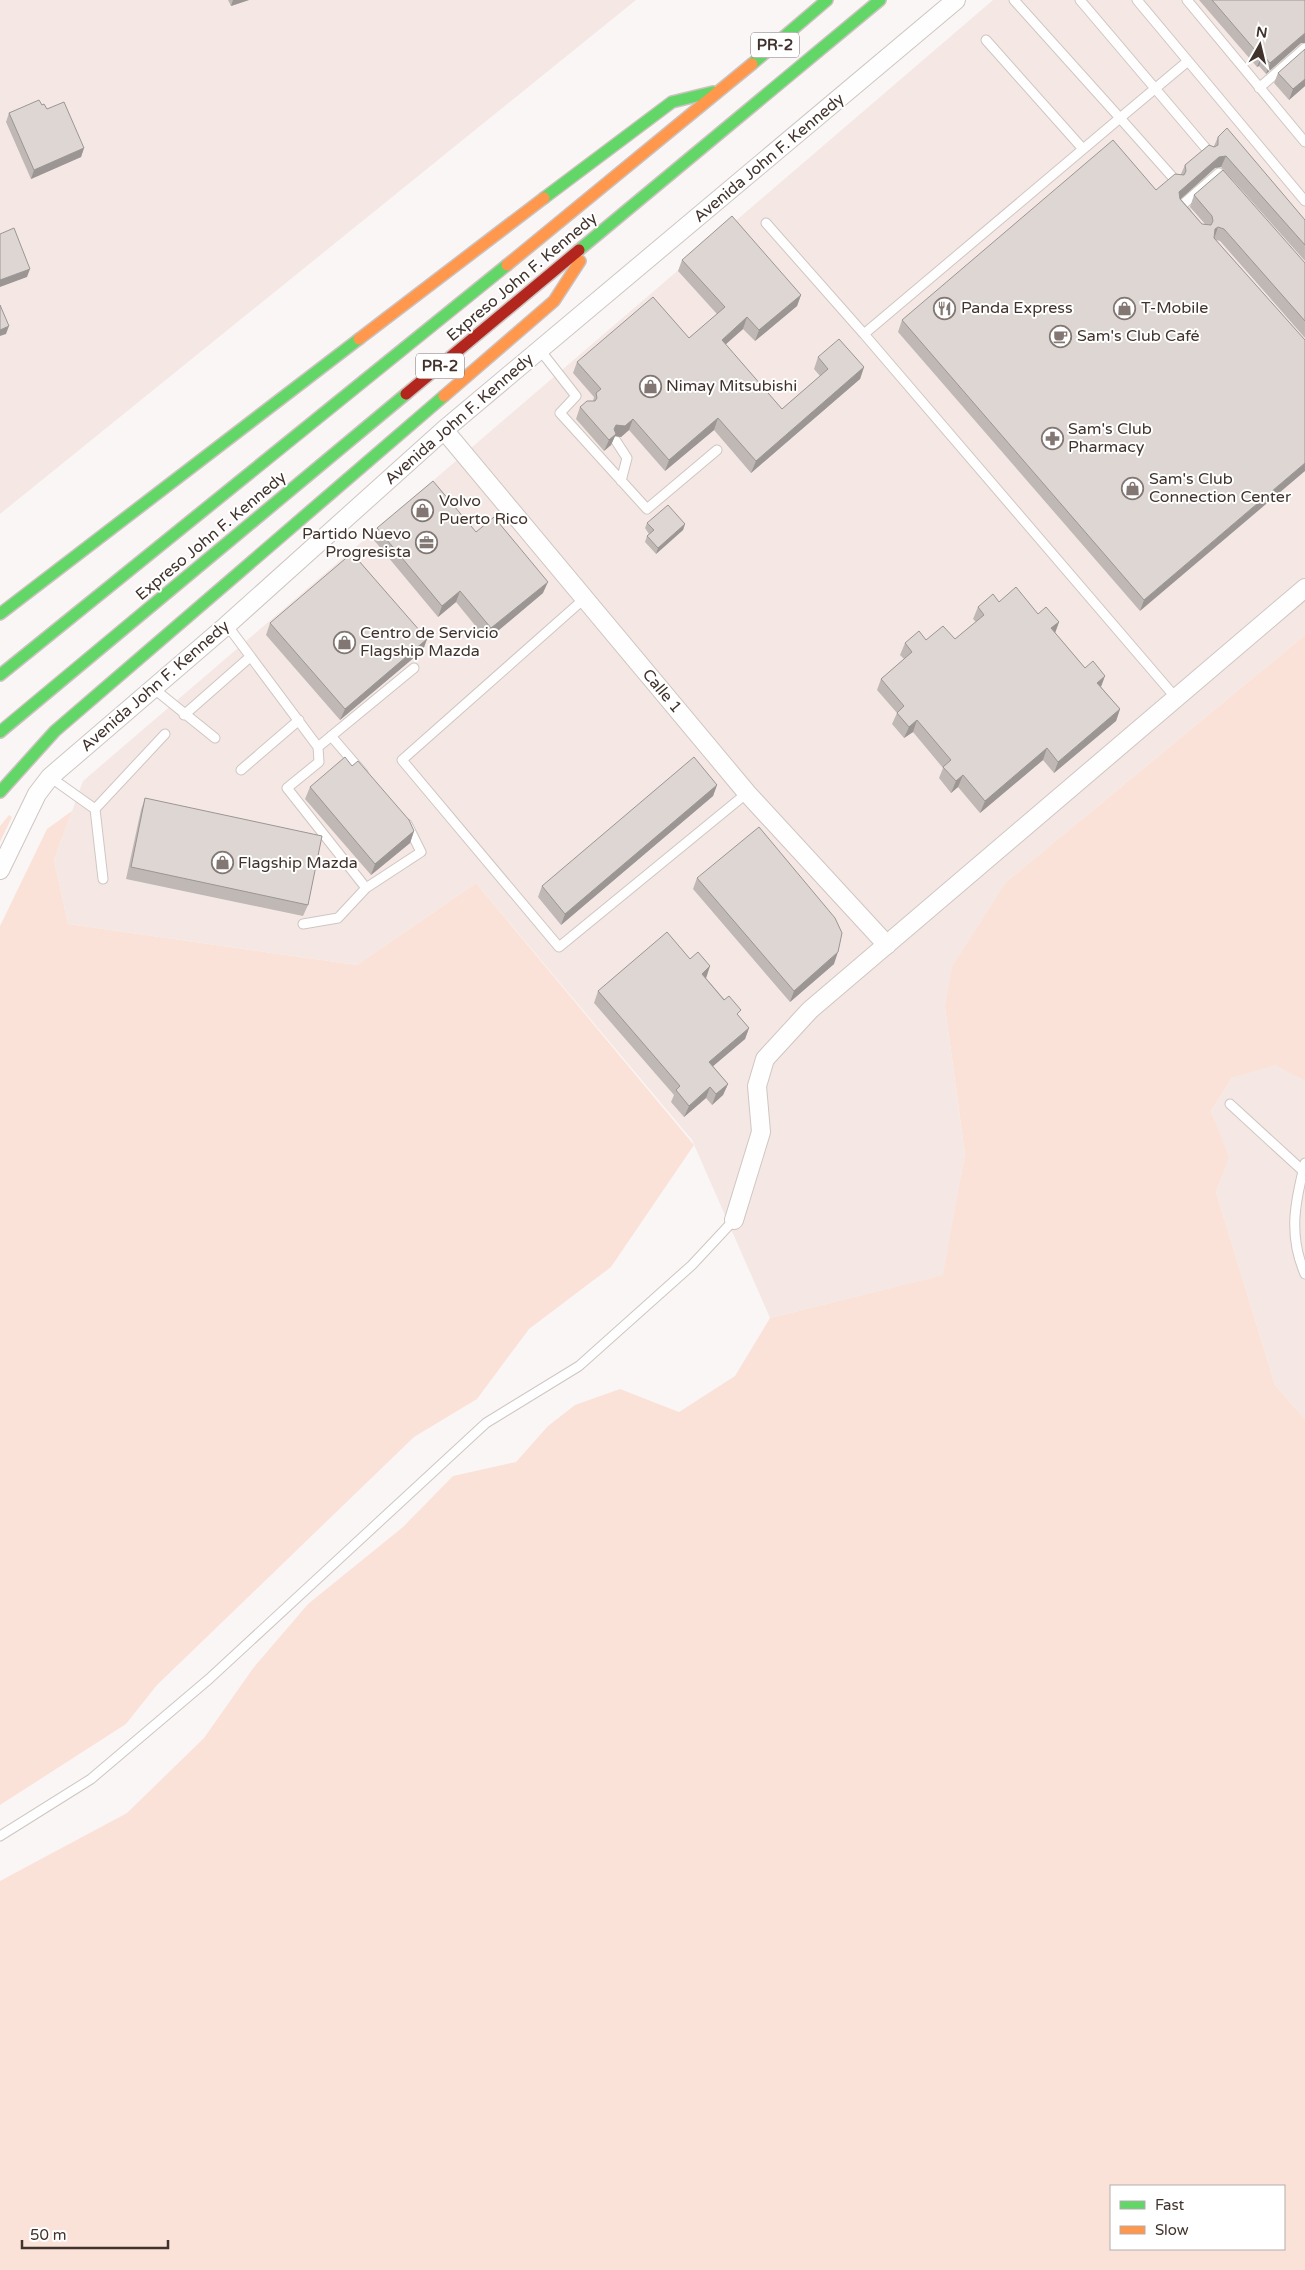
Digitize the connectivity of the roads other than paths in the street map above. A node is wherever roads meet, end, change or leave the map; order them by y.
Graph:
1 (828, 0) edge
2 (880, 0) edge
3 (956, 0) edge
4 (1014, 0) edge
5 (1080, 0) edge
6 (1137, 0) edge
7 (1187, 0) edge
8 (986, 40) dead end
9 (1305, 48) edge
10 (1188, 61) junction
11 (1259, 88) junction
12 (722, 90) junction
13 (1154, 90) junction
14 (1120, 118) junction
15 (1305, 142) edge
16 (1083, 148) junction
17 (1209, 152) edge
18 (1176, 181) edge
19 (1232, 188) edge
20 (1305, 201) edge
21 (1192, 219) edge
22 (766, 223) dead end
23 (595, 238) junction
24 (864, 334) junction
25 (540, 350) junction
26 (444, 430) junction
27 (616, 441) edge
28 (717, 450) dead end
29 (621, 481) junction
30 (1305, 588) edge
31 (585, 598) junction
32 (13, 606) junction
33 (0, 614) edge
34 (0, 622) edge
35 (227, 625) junction
36 (250, 657) junction
37 (414, 668) edge
38 (0, 675) edge
39 (153, 688) junction
40 (1176, 698) junction
41 (184, 714) junction
42 (299, 720) junction
43 (0, 732) edge
44 (165, 734) dead end
45 (331, 736) junction
46 (215, 738) dead end
47 (318, 747) junction
48 (240, 770) dead end
49 (50, 777) junction
50 (370, 781) edge
51 (0, 792) edge
52 (746, 793) junction
53 (95, 809) junction
54 (402, 819) edge
55 (0, 870) edge
56 (103, 879) dead end
57 (366, 888) junction
58 (303, 924) edge
59 (887, 945) junction
60 (1230, 1104) dead end
61 (1304, 1167) edge
62 (734, 1220) joint
63 (1305, 1274) edge
64 (0, 1836) edge

1 - 12 highway, Expreso John F. Kennedy / PR-2
2 - 23 highway, Expreso John F. Kennedy / PR-2
3 - 25 street, Avenida John F. Kennedy
4 - 14 lane
5 - 13 lane
6 - 10 lane
7 - 11 lane
8 - 16 lane
9 - 11 lane
10 - 13 lane
10 - 20 lane
11 - 15 lane
12 - 32 highway
12 - 38 highway, Expreso John F. Kennedy / PR-2
13 - 14 lane
13 - 17 lane
14 - 16 lane
14 - 18 lane
16 - 24 lane
19 - 21 lane
22 - 24 lane
23 - 43 highway, Expreso John F. Kennedy / PR-2
23 - 51 highway
24 - 40 lane
25 - 26 street, Avenida John F. Kennedy
25 - 29 lane
26 - 31 street, Calle 1
26 - 35 street, Avenida John F. Kennedy
27 - 29 lane
28 - 29 lane
30 - 40 street
31 - 52 street, Calle 1
31 - 52 lane
32 - 33 highway
32 - 34 highway
35 - 36 lane
35 - 39 street, Avenida John F. Kennedy
36 - 41 lane
36 - 42 lane
37 - 45 lane
39 - 41 lane
39 - 49 street, Avenida John F. Kennedy
40 - 59 street
41 - 46 lane
42 - 47 lane
42 - 48 lane
44 - 53 lane
45 - 47 lane
45 - 50 lane
47 - 57 lane
49 - 53 lane
49 - 55 street, Avenida John F. Kennedy
52 - 59 street, Calle 1
53 - 56 lane
54 - 57 lane
57 - 58 lane
59 - 62 street
60 - 61 lane
61 - 63 lane
62 - 64 lane

